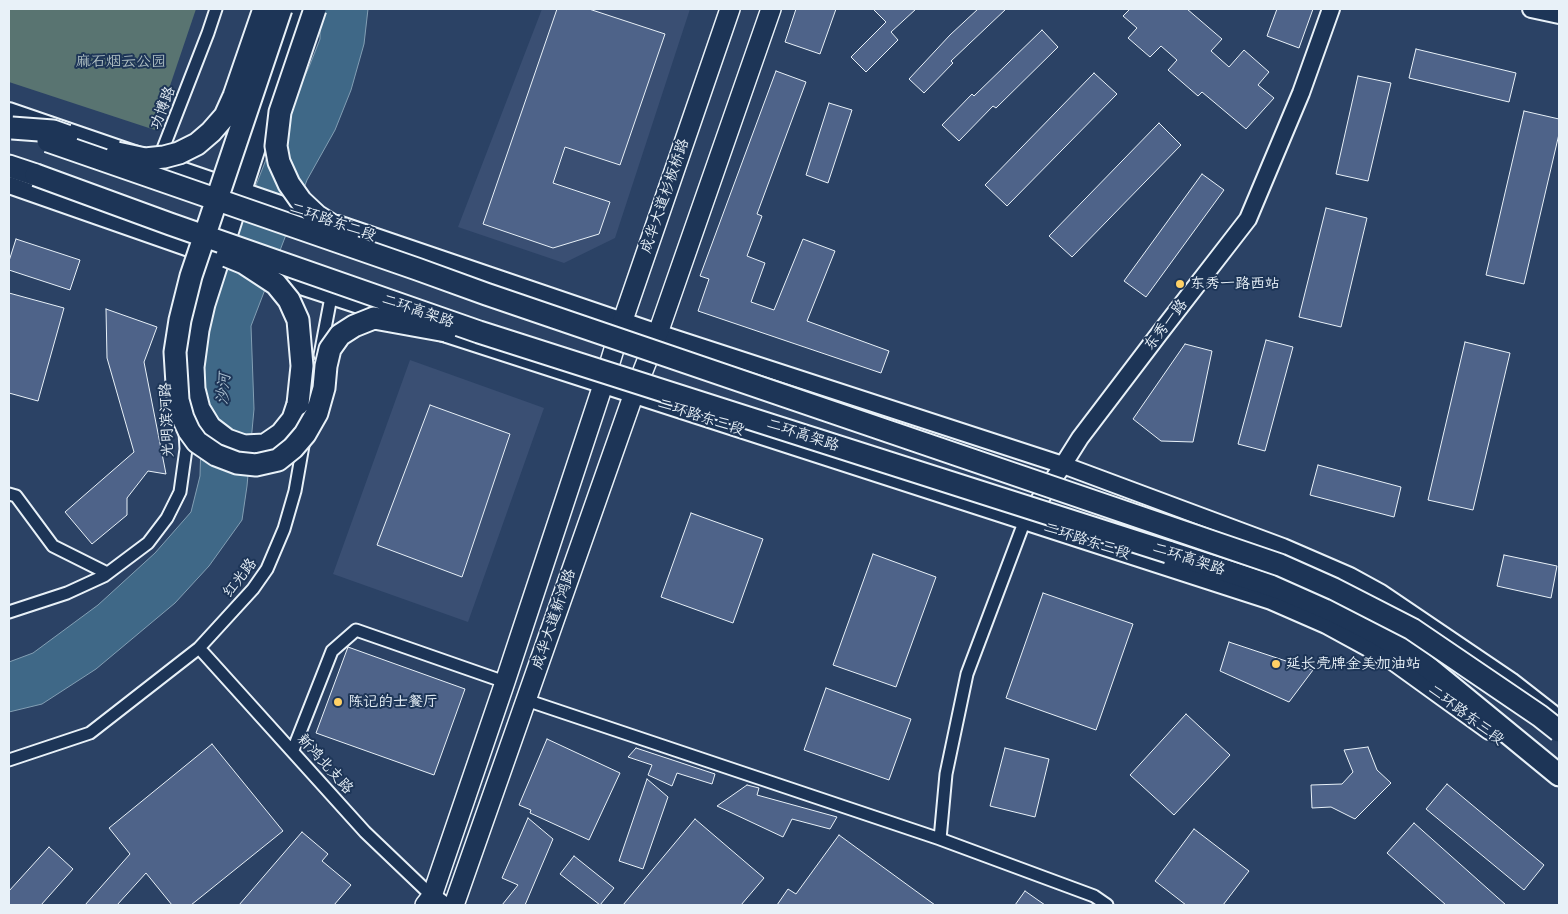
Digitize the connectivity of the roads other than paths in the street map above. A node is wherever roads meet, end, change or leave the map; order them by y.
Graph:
1 (216, 9) edge
2 (264, 9) edge
3 (281, 9) edge
4 (299, 9) edge
5 (315, 9) edge
6 (730, 9) edge
7 (771, 9) edge
8 (1331, 9) edge
9 (1531, 9) edge
10 (1559, 15) edge
11 (10, 122) edge
12 (158, 161) junction
13 (9, 166) edge
14 (9, 185) edge
15 (170, 224) junction
16 (206, 254) junction
17 (417, 269) junction
18 (331, 296) junction
19 (622, 320) junction
20 (479, 332) junction
21 (658, 333) junction
22 (603, 385) junction
23 (633, 396) junction
24 (1064, 465) junction
25 (9, 494) edge
26 (1025, 520) junction
27 (107, 574) junction
28 (9, 612) edge
29 (200, 648) junction
30 (505, 682) junction
31 (526, 700) junction
32 (1559, 719) edge
33 (1559, 731) edge
34 (292, 750) junction
35 (9, 760) edge
36 (1559, 775) edge
37 (1559, 787) edge
38 (940, 839) junction
39 (434, 902) edge
40 (454, 905) edge
41 (1106, 905) edge

1 - 12 street, 功博路
2 - 11 highway, bridge
3 - 20 highway, bridge
4 - 15 highway, bridge
5 - 17 highway, bridge
6 - 19 main road, 成华大道杉板桥路
7 - 21 main road
8 - 24 main road, 东秀一路
9 - 10 main road
11 - 12 main road, 二环路东二段
11 - 17 highway, 二环高架路, bridge
12 - 19 main road, 二环路东二段
13 - 15 highway, 二环高架路, bridge
14 - 16 main road
15 - 20 highway, 二环高架路, bridge
16 - 18 main road, bridge
16 - 27 street, 光明滨河路
17 - 33 highway, 二环高架路, bridge
18 - 22 main road
18 - 29 street, 红光路
19 - 21 main road, 二环路东二段
19 - 22 main road, 成华大道杉板桥路
20 - 36 highway, 二环高架路, bridge
21 - 23 main road, 成华大道新鸿路
21 - 24 main road
22 - 23 main road, 二环路东三段
22 - 30 main road, 成华大道新鸿路
23 - 26 main road, 二环路东三段
23 - 31 main road, 成华大道新鸿路
24 - 26 main road, 东秀一路
24 - 32 main road
25 - 27 street
26 - 37 main road, 二环路东三段
26 - 38 street
27 - 28 street, 光明滨河路
29 - 34 street, 新鸿北支路
29 - 35 street, 红光路
30 - 34 street
30 - 39 main road, 成华大道新鸿路
31 - 38 street
31 - 40 main road, 成华大道新鸿路
34 - 39 street, 新鸿北支路
38 - 41 street

